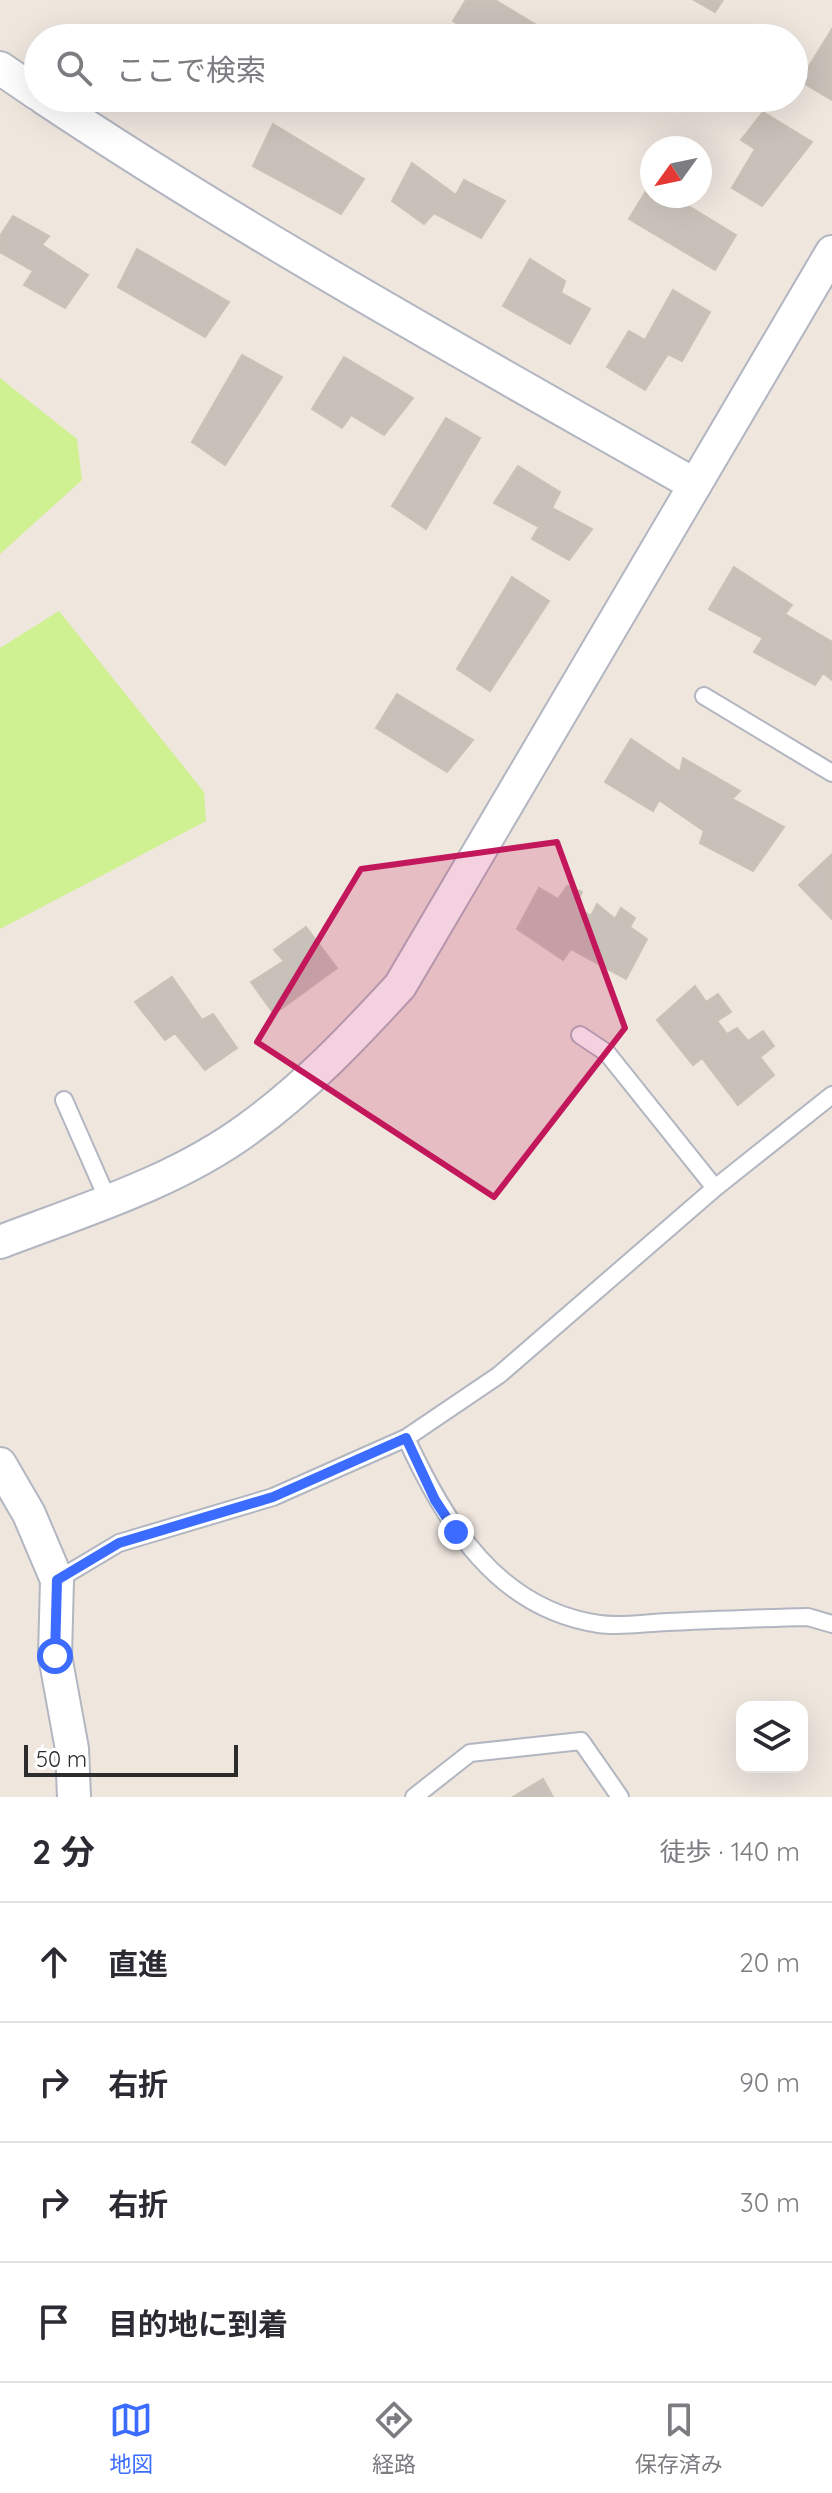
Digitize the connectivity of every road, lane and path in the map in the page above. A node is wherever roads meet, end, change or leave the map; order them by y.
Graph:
1 (0, 68) edge
2 (24, 84) edge
3 (66, 112) edge
4 (832, 252) edge
5 (695, 485) junction
6 (704, 696) dead end
7 (832, 773) edge
8 (580, 1035) dead end
9 (832, 1095) edge
10 (64, 1100) dead end
11 (715, 1188) junction
12 (108, 1200) junction
13 (0, 1242) edge
14 (406, 1438) junction
15 (0, 1464) edge
16 (57, 1580) junction
17 (832, 1624) edge
18 (74, 1797) edge
19 (414, 1797) edge
20 (620, 1797) edge

1 - 2 street
3 - 5 street
4 - 5 street
5 - 12 street
6 - 7 lane
8 - 11 lane
9 - 11 lane
10 - 12 lane
11 - 14 lane
12 - 13 street
14 - 16 lane
14 - 17 lane
15 - 16 street
16 - 18 street
19 - 20 lane

